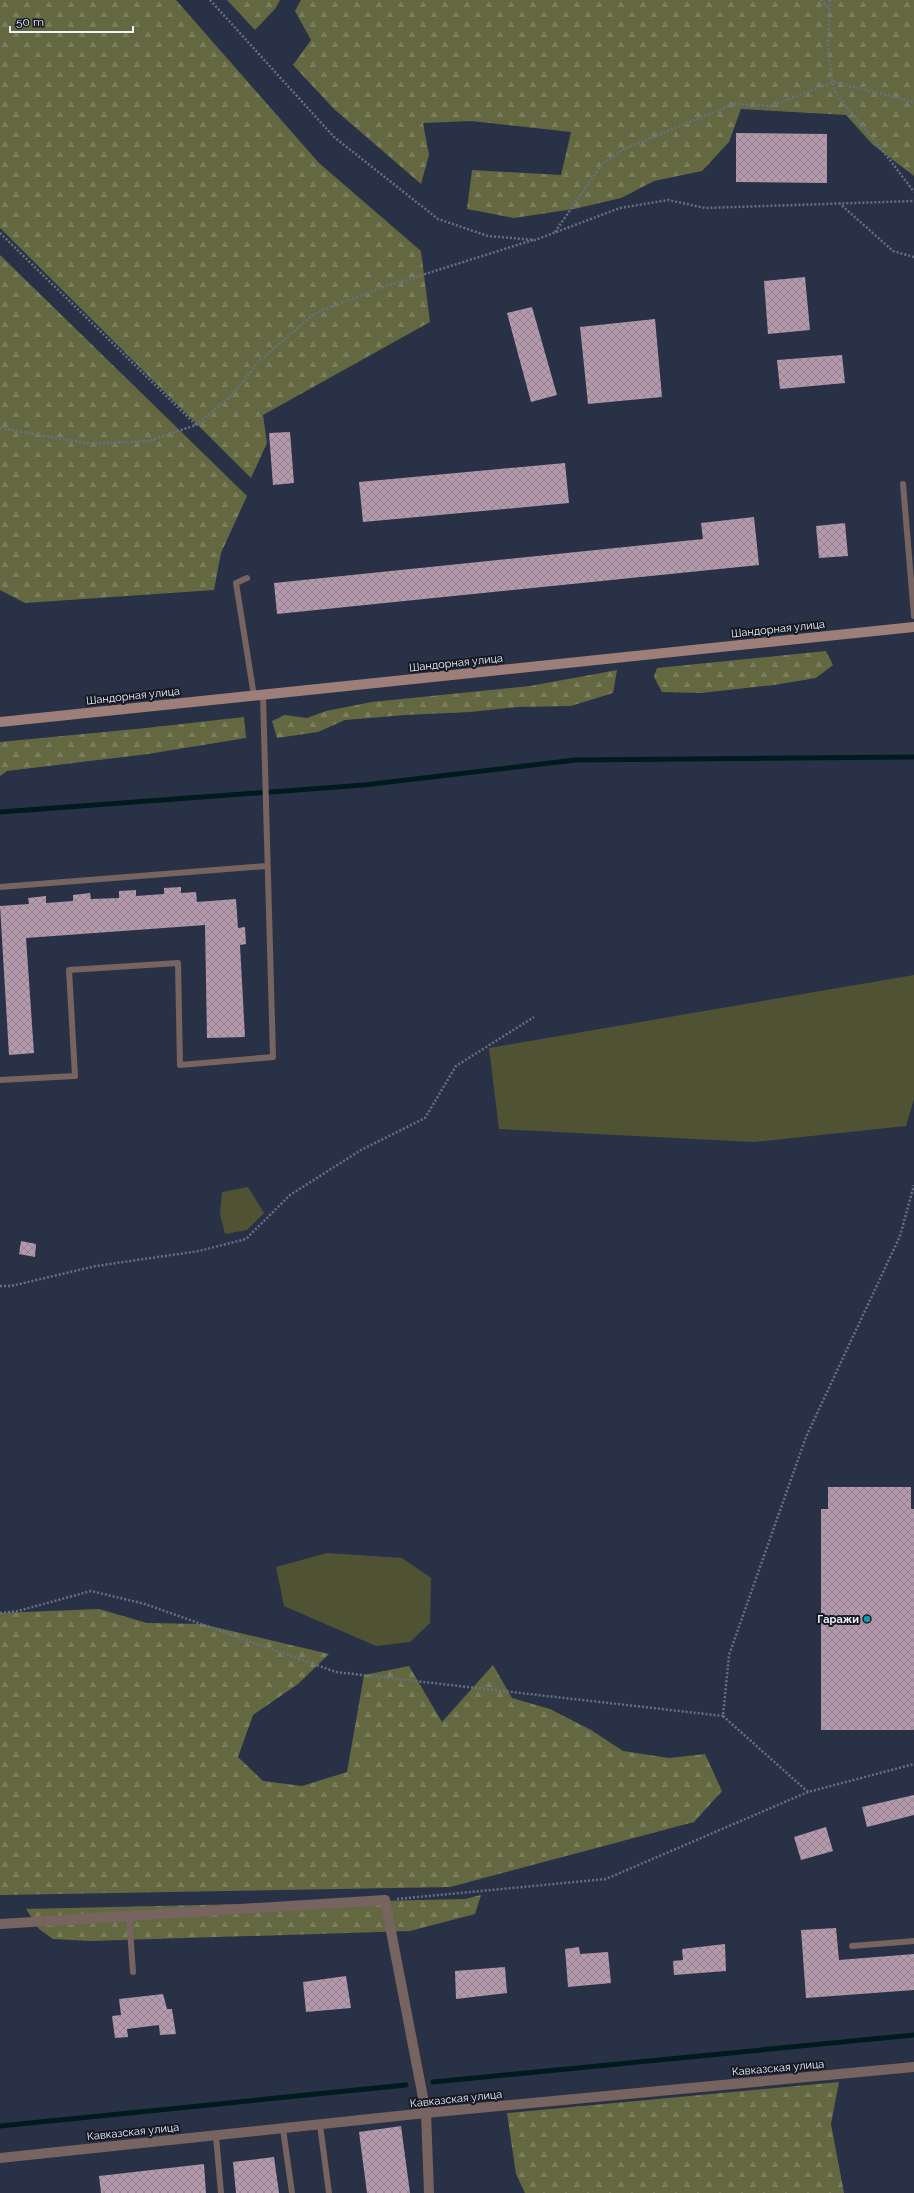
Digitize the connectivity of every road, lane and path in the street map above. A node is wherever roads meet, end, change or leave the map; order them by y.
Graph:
1 (210, 0) edge
2 (821, 0) edge
3 (830, 0) edge
4 (830, 8) junction
5 (833, 82) junction
6 (914, 102) edge
7 (914, 192) edge
8 (914, 201) edge
9 (839, 203) junction
10 (0, 233) edge
11 (554, 233) junction
12 (535, 240) junction
13 (914, 257) edge
14 (196, 425) junction
15 (0, 428) edge
16 (904, 484) dead end
17 (247, 578) dead end
18 (914, 616) edge
19 (914, 627) edge
20 (258, 695) junction
21 (0, 722) edge
22 (267, 866) junction
23 (0, 887) edge
24 (534, 1017) dead end
25 (0, 1080) edge
26 (914, 1184) edge
27 (0, 1286) edge
28 (0, 1613) edge
29 (724, 1716) junction
30 (914, 1764) edge
31 (808, 1792) junction
32 (385, 1900) junction
33 (129, 1916) junction
34 (0, 1924) edge
35 (914, 1941) edge
36 (852, 1946) dead end
37 (134, 1972) dead end
38 (914, 2067) edge
39 (426, 2113) junction
40 (320, 2125) junction
41 (283, 2129) junction
42 (216, 2136) junction
43 (0, 2158) edge
44 (221, 2193) edge
45 (292, 2193) edge
46 (329, 2193) edge
47 (430, 2193) edge

1 - 12 path
2 - 4 path
3 - 4 path
4 - 5 path
5 - 6 path
5 - 7 path
5 - 11 path
8 - 9 path
9 - 11 path
9 - 13 path
10 - 14 path
11 - 12 path
12 - 14 path
14 - 15 path
16 - 18 lane
17 - 20 lane
19 - 20 street, Шандорная улица
20 - 21 street, Шандорная улица
20 - 22 lane
22 - 23 lane
22 - 25 lane
24 - 27 path
26 - 29 path
28 - 29 path
29 - 31 path
30 - 31 path
31 - 32 path
32 - 33 street
32 - 39 street
33 - 34 street
33 - 37 lane
35 - 36 lane
38 - 39 street, Кавказская улица
39 - 40 street, Кавказская улица
39 - 47 street
40 - 41 street, Кавказская улица
40 - 46 lane
41 - 42 street, Кавказская улица
41 - 45 lane
42 - 43 street, Кавказская улица
42 - 44 lane

